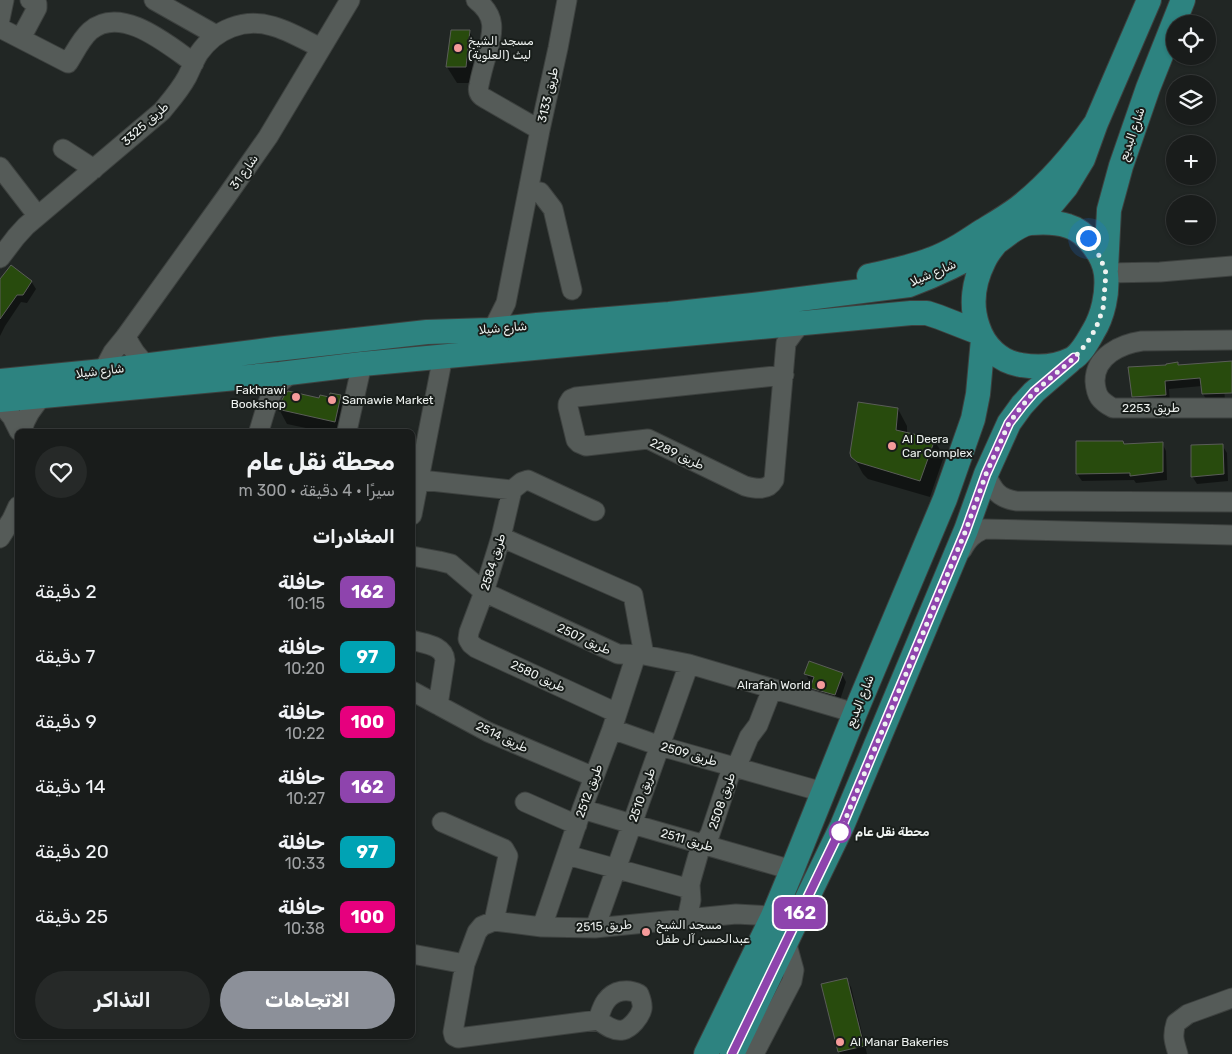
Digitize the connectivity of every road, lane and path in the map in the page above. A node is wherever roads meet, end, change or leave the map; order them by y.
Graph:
1 (4, 0) edge
2 (30, 0) edge
3 (154, 0) edge
4 (350, 0) edge
5 (476, 0) edge
6 (567, 0) edge
7 (1149, 0) edge
8 (1183, 0) edge
9 (181, 15) junction
10 (0, 17) edge
11 (0, 28) edge
12 (216, 35) junction
13 (21, 38) junction
14 (166, 44) junction
15 (321, 48) junction
16 (194, 63) junction
17 (1096, 123) junction
18 (540, 130) junction
19 (63, 150) dead end
20 (0, 167) edge
21 (94, 168) junction
22 (529, 191) junction
23 (37, 215) junction
24 (1028, 223) junction
25 (997, 242) junction
26 (0, 258) edge
27 (1232, 266) edge
28 (1106, 273) junction
29 (572, 290) dead end
30 (508, 293) junction
31 (753, 305) junction
32 (802, 323) junction
33 (537, 325) junction
34 (771, 326) junction
35 (489, 330) junction
36 (126, 336) junction
37 (981, 336) junction
38 (1232, 340) edge
39 (786, 343) junction
40 (444, 356) junction
41 (1074, 358) junction
42 (362, 364) junction
43 (147, 365) junction
44 (103, 371) junction
45 (294, 372) junction
46 (784, 375) junction
47 (248, 376) junction
48 (0, 381) edge
49 (44, 395) junction
50 (270, 398) junction
51 (0, 400) edge
52 (0, 404) edge
53 (1232, 408) edge
54 (20, 429) edge
55 (22, 429) edge
56 (260, 429) edge
57 (346, 429) edge
58 (986, 474) junction
59 (416, 479) edge
60 (512, 490) junction
61 (1232, 502) edge
62 (595, 511) dead end
63 (15, 512) edge
64 (1232, 535) edge
65 (500, 537) junction
66 (0, 538) edge
67 (415, 557) edge
68 (942, 586) junction
69 (484, 592) junction
70 (469, 632) joint
71 (415, 641) edge
72 (640, 655) junction
73 (689, 664) junction
74 (772, 689) junction
75 (415, 693) edge
76 (438, 705) junction
77 (855, 713) junction
78 (615, 721) junction
79 (660, 746) junction
80 (734, 766) junction
81 (594, 777) junction
82 (823, 792) junction
83 (525, 802) dead end
84 (580, 817) junction
85 (442, 822) dead end
86 (632, 824) junction
87 (703, 845) junction
88 (567, 855) junction
89 (616, 869) junction
90 (792, 870) junction
91 (690, 889) junction
92 (773, 916) junction
93 (687, 919) junction
94 (494, 921) junction
95 (542, 928) junction
96 (595, 928) junction
97 (786, 941) junction
98 (415, 955) edge
99 (465, 964) junction
100 (1232, 998) edge
101 (598, 1020) dead end
102 (706, 1054) edge
103 (732, 1054) edge
104 (754, 1054) edge
105 (1178, 1054) edge

1 - 10 street
2 - 13 street
3 - 9 street
4 - 15 street, شارع 31
5 - 18 street
6 - 18 street, طريق 3133
7 - 17 main road
8 - 28 main road, شارع البديع
9 - 12 street
9 - 14 street
11 - 13 street
12 - 15 street, طريق 3325
12 - 16 street, طريق 3325
13 - 14 street
14 - 16 street
15 - 36 street, شارع 31
16 - 21 street, طريق 3325
17 - 24 main road
17 - 31 main road
18 - 22 street, طريق 3133
19 - 21 street
20 - 23 street
21 - 23 street, طريق 3325
22 - 29 street
22 - 30 street, طريق 3133
23 - 26 street, طريق 3325
24 - 25 main road
24 - 28 main road
25 - 31 main road, شارع شيلا
25 - 37 main road
27 - 28 street
28 - 41 main road
30 - 33 street
30 - 35 street, طريق 3133
31 - 33 main road, شارع شيلا
32 - 34 main road, شارع شيلا
32 - 37 main road, شارع شيلا
32 - 39 street
33 - 35 main road, شارع شيلا
34 - 39 street
34 - 40 main road, شارع شيلا
35 - 43 main road, شارع شيلا
36 - 43 street
36 - 44 street, شارع 31
37 - 41 main road
37 - 77 main road, شارع البديع
38 - 53 street, طريق 2253
39 - 46 street, طريق 2289
40 - 42 main road, شارع شيلا
40 - 59 street
41 - 58 main road
42 - 45 main road, شارع شيلا
42 - 57 street
43 - 44 main road, شارع شيلا
44 - 48 main road, شارع شيلا
45 - 47 main road, شارع شيلا
45 - 50 street
46 - 46 street, طريق 2289
47 - 49 main road, شارع شيلا
47 - 50 street
49 - 51 main road, شارع شيلا
49 - 55 street
50 - 56 street
52 - 54 street
58 - 61 street
58 - 68 main road
59 - 60 street
60 - 62 street
60 - 65 street, طريق 2584
63 - 66 street
64 - 68 street
65 - 69 street, طريق 2584
65 - 72 street
67 - 69 street, طريق 2507
68 - 97 main road
69 - 70 street, طريق 2584
69 - 72 street, طريق 2507
70 - 78 street, طريق 2580
71 - 76 street
72 - 73 street, طريق 2507
72 - 78 street, طريق 2512
73 - 74 street, طريق 2507
73 - 79 street, طريق 2510
74 - 77 street, طريق 2507
74 - 80 street, طريق 2508
75 - 76 street, طريق 2514
76 - 81 street, طريق 2514
77 - 82 main road, شارع البديع
78 - 79 street, طريق 2509
78 - 81 street, طريق 2512
79 - 80 street, طريق 2509
79 - 86 street, طريق 2510
80 - 82 street, طريق 2509
80 - 87 street, طريق 2508
81 - 84 street, طريق 2512
82 - 90 main road, شارع البديع
83 - 84 street, طريق 2511
84 - 86 street, طريق 2511
84 - 88 street, طريق 2512
85 - 94 street
86 - 87 street, طريق 2511
86 - 89 street, طريق 2510
87 - 90 street, طريق 2511
87 - 91 street, طريق 2508
88 - 89 street
88 - 95 street, طريق 2512
89 - 91 street
89 - 96 street, طريق 2510
90 - 92 main road, شارع البديع
91 - 93 street, طريق 2508
92 - 93 street, طريق 2515
92 - 102 main road, شارع البديع
93 - 96 street, طريق 2515
94 - 95 street, طريق 2515
94 - 99 street
95 - 96 street, طريق 2515
97 - 103 main road
97 - 104 street
98 - 99 street
99 - 101 street
100 - 105 street

